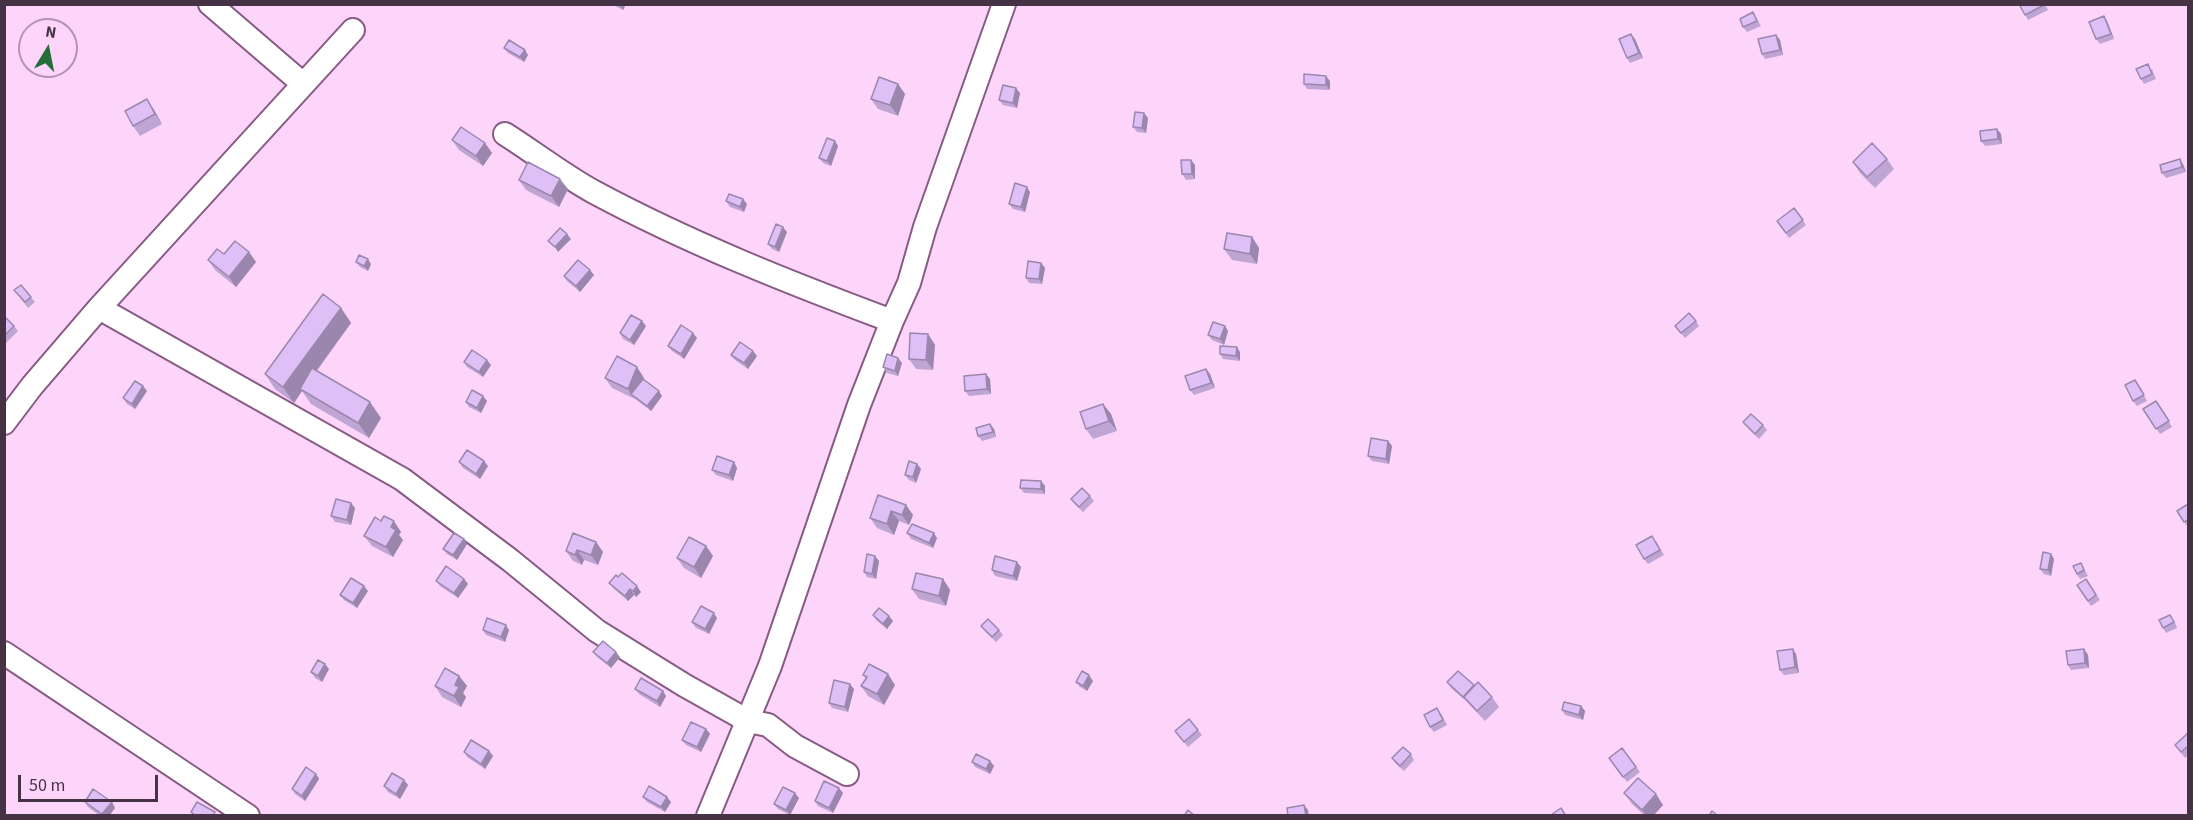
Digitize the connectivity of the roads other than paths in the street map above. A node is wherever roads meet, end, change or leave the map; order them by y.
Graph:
1 (210, 4) edge
2 (1004, 4) edge
3 (353, 30) dead end
4 (303, 84) junction
5 (505, 135) dead end
6 (99, 308) junction
7 (892, 321) junction
8 (4, 423) edge
9 (4, 653) edge
10 (748, 720) junction
11 (847, 774) dead end
12 (248, 816) edge
13 (708, 816) edge

1 - 4 street
2 - 7 street
3 - 4 street
4 - 6 street
5 - 7 street
6 - 8 street
6 - 10 street
7 - 10 street
9 - 12 street
10 - 11 street
10 - 13 street

